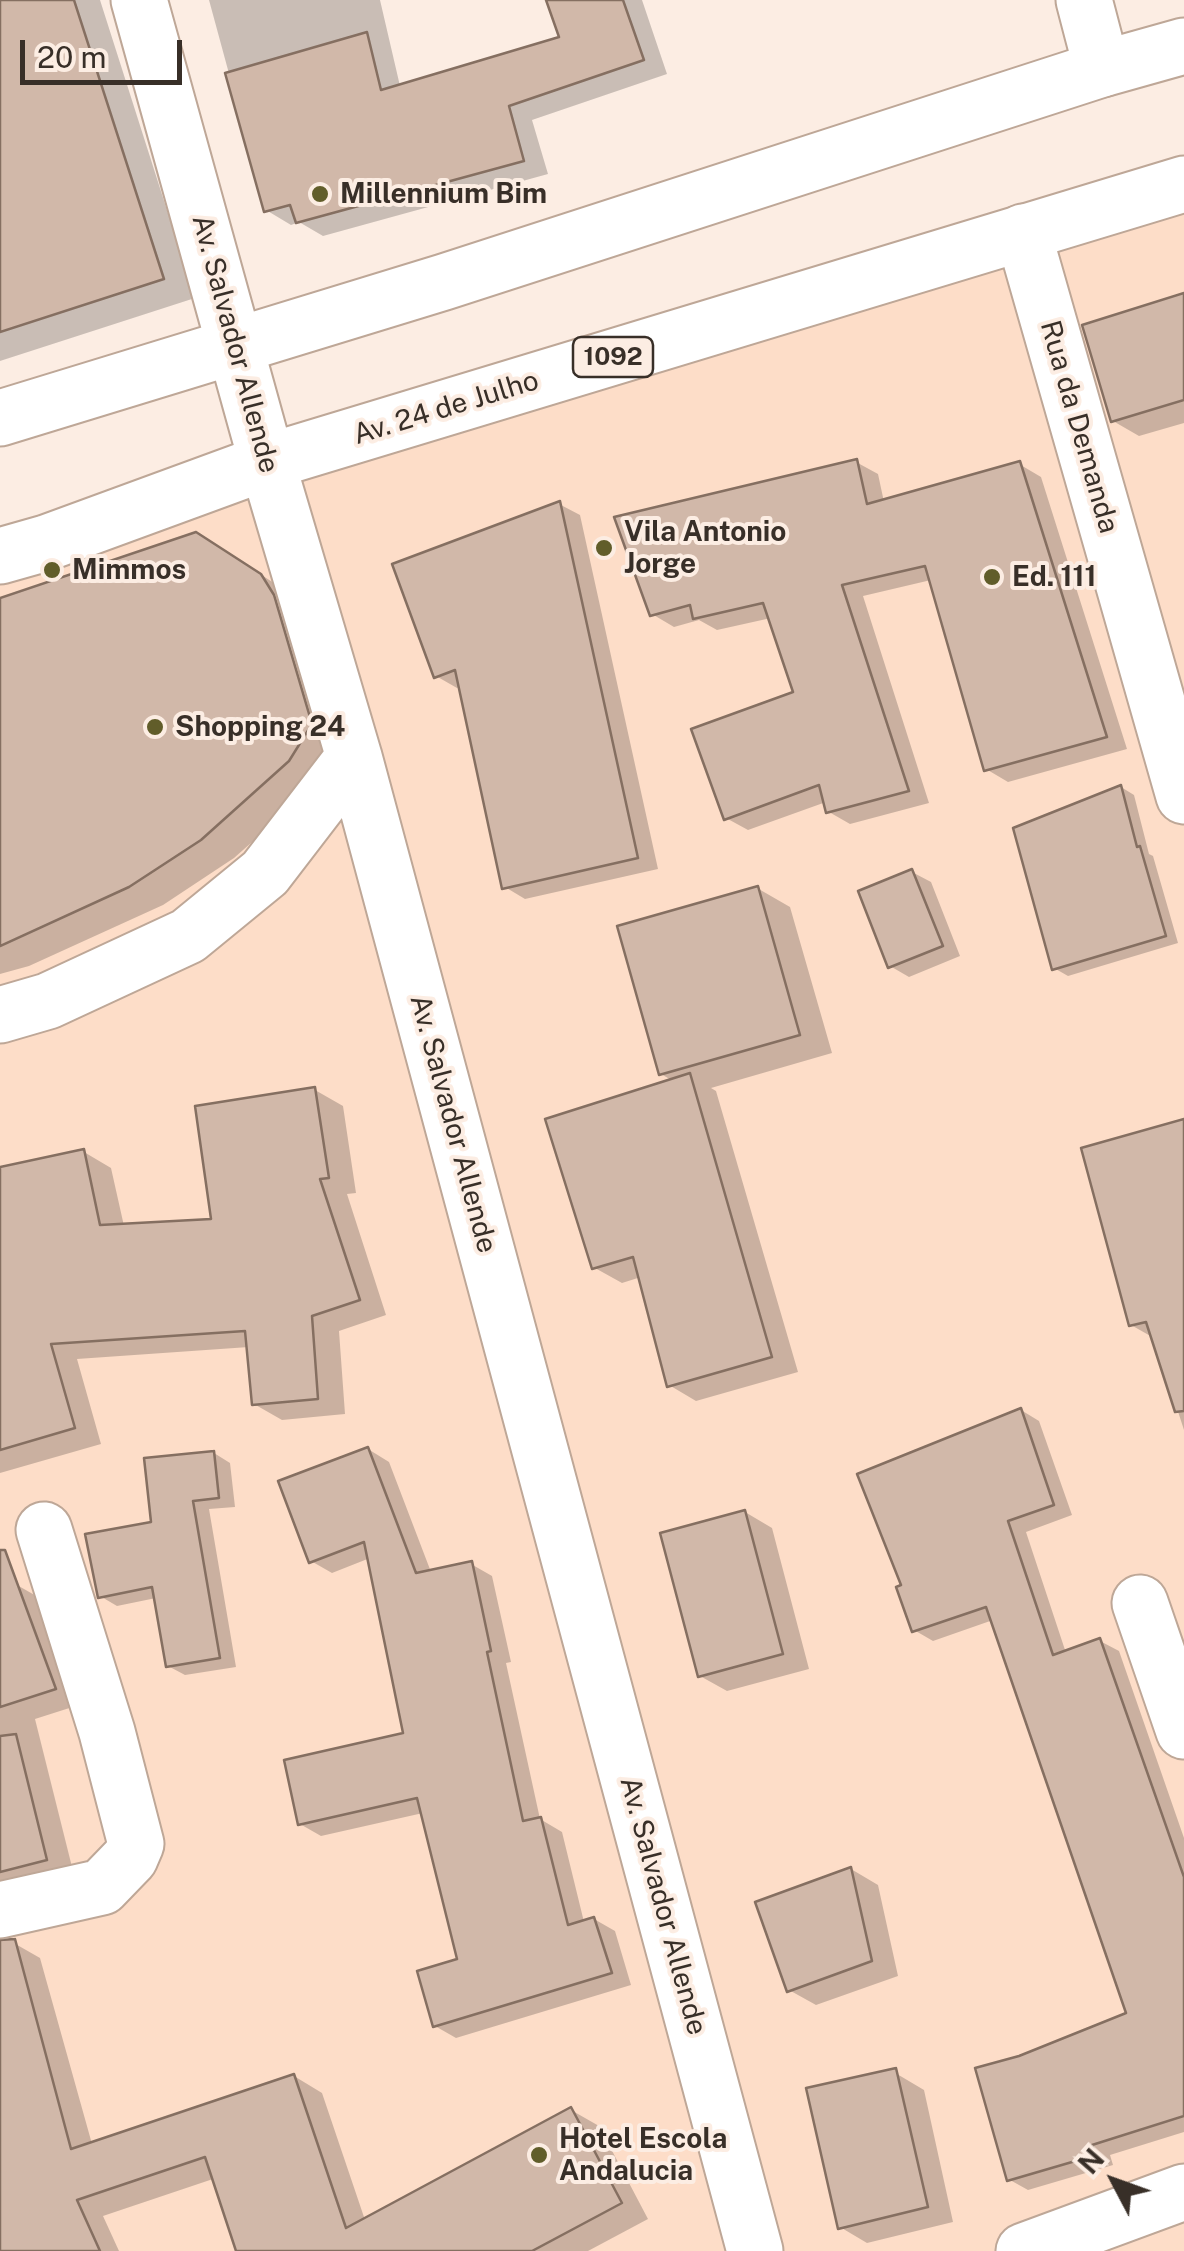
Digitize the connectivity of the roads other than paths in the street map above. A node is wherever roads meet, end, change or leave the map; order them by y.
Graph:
1 (139, 0) edge
2 (1084, 0) edge
3 (1184, 46) edge
4 (1102, 69) junction
5 (1184, 184) edge
6 (1024, 232) junction
7 (236, 343) junction
8 (0, 418) edge
9 (267, 462) junction
10 (0, 556) edge
11 (354, 756) junction
12 (1184, 796) edge
13 (0, 1015) edge
14 (44, 1530) dead end
15 (1140, 1603) dead end
16 (1184, 1731) edge
17 (0, 1910) edge
18 (1184, 2192) edge
19 (755, 2251) edge
20 (1024, 2251) edge

1 - 7 street, Av. Salvador Allende
2 - 4 street
3 - 4 street
4 - 7 street
5 - 6 street, Av. 24 de Julho / 1092
6 - 9 street, Av. 24 de Julho / 1092
6 - 12 street, Rua da Demanda
7 - 8 street
7 - 9 street, Av. Salvador Allende
9 - 10 street, Av. 24 de Julho / 1092
9 - 11 street, Av. Salvador Allende
11 - 13 street
11 - 19 street, Av. Salvador Allende
14 - 17 street
15 - 16 street
18 - 20 street

